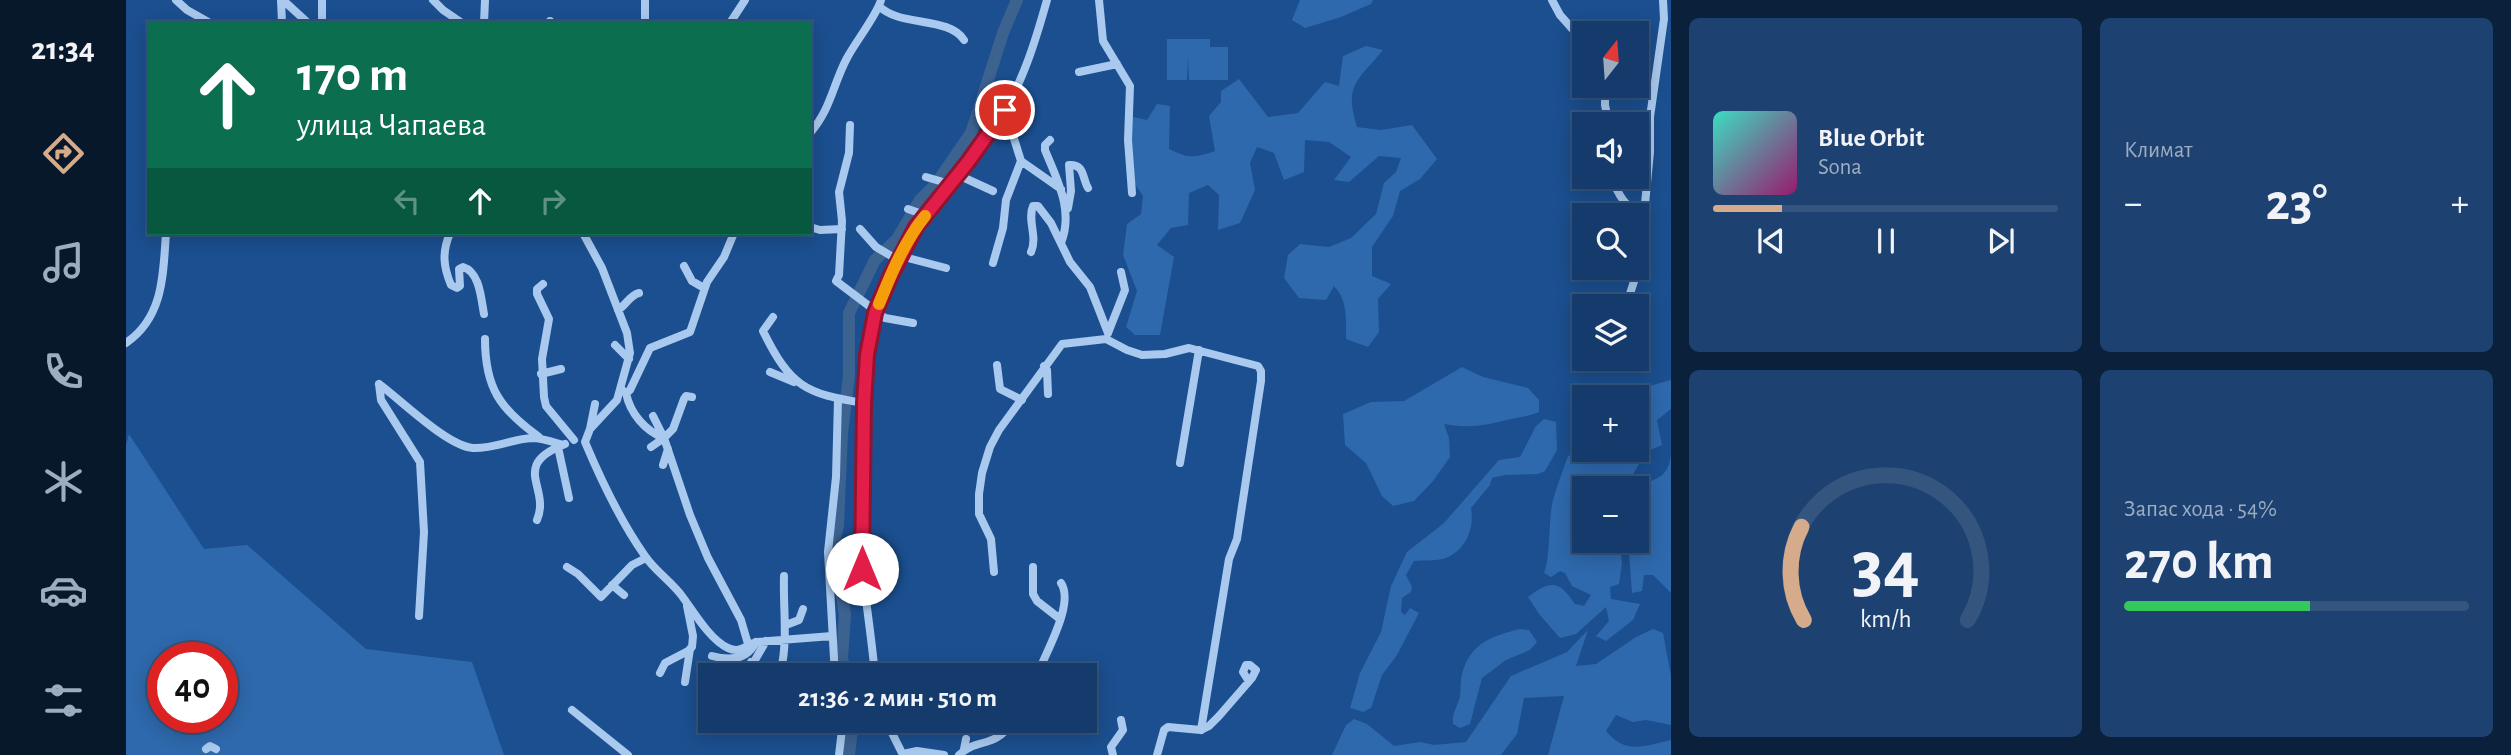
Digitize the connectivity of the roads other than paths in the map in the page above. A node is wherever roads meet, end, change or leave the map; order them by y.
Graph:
1 (177, 0) edge
2 (282, 0) edge
3 (322, 0) edge
4 (433, 0) edge
5 (485, 0) edge
6 (645, 0) edge
7 (745, 0) edge
8 (1047, 0) edge
9 (1099, 0) edge
10 (1552, 0) edge
11 (1663, 0) edge
12 (880, 3) edge
13 (206, 21) edge
14 (282, 21) edge
15 (306, 21) edge
16 (322, 21) edge
17 (459, 21) edge
18 (484, 21) edge
19 (645, 21) edge
20 (731, 21) edge
21 (1572, 28) edge
22 (964, 40) dead end
23 (1117, 64) junction
24 (1079, 72) dead end
25 (1005, 110) junction
26 (850, 125) dead end
27 (812, 129) edge
28 (1050, 140) dead end
29 (1021, 161) junction
30 (958, 175) junction
31 (930, 178) dead end
32 (947, 183) junction
33 (1088, 188) dead end
34 (993, 191) dead end
35 (1063, 191) junction
36 (1132, 193) dead end
37 (1645, 203) edge
38 (908, 209) dead end
39 (922, 214) junction
40 (1066, 214) junction
41 (812, 228) edge
42 (842, 229) junction
43 (860, 229) dead end
44 (166, 235) edge
45 (449, 235) edge
46 (584, 235) edge
47 (733, 235) edge
48 (1061, 243) junction
49 (1031, 252) dead end
50 (899, 258) junction
51 (993, 263) dead end
52 (684, 266) dead end
53 (946, 268) dead end
54 (1121, 272) dead end
55 (543, 285) dead end
56 (704, 288) junction
57 (639, 293) dead end
58 (618, 310) junction
59 (875, 313) junction
60 (484, 314) dead end
61 (773, 317) dead end
62 (913, 323) dead end
63 (1107, 336) junction
64 (485, 339) dead end
65 (126, 343) edge
66 (615, 345) dead end
67 (1199, 350) junction
68 (629, 359) junction
69 (997, 365) dead end
70 (1044, 366) junction
71 (561, 369) dead end
72 (770, 372) dead end
73 (541, 374) junction
74 (797, 383) junction
75 (624, 392) junction
76 (1048, 394) dead end
77 (692, 397) dead end
78 (839, 399) junction
79 (1022, 400) junction
80 (864, 403) junction
81 (595, 404) dead end
82 (653, 416) dead end
83 (590, 429) junction
84 (664, 438) junction
85 (542, 439) junction
86 (574, 440) junction
87 (585, 442) junction
88 (561, 446) junction
89 (651, 447) dead end
90 (668, 449) junction
91 (1180, 463) dead end
92 (663, 465) dead end
93 (569, 498) dead end
94 (537, 520) dead end
95 (646, 558) junction
96 (567, 567) dead end
97 (1033, 567) dead end
98 (994, 572) dead end
99 (784, 576) dead end
100 (1061, 583) dead end
101 (612, 585) junction
102 (624, 596) dead end
103 (687, 606) junction
104 (803, 608) dead end
105 (419, 616) dead end
106 (1060, 619) junction
107 (786, 625) junction
108 (832, 636) junction
109 (786, 639) junction
110 (766, 641) junction
111 (752, 643) junction
112 (690, 649) junction
113 (758, 654) junction
114 (712, 656) dead end
115 (752, 663) edge
116 (755, 663) edge
117 (782, 663) edge
118 (834, 663) edge
119 (874, 663) edge
120 (1042, 663) edge
121 (660, 673) dead end
122 (1248, 680) dead end
123 (685, 682) dead end
124 (572, 710) dead end
125 (1121, 720) dead end
126 (1201, 730) junction
127 (842, 733) edge
128 (892, 733) edge
129 (1003, 735) edge
130 (966, 739) dead end
131 (206, 749) dead end
132 (216, 750) dead end
133 (962, 752) edge
134 (903, 754) edge
135 (628, 755) edge
136 (839, 755) edge
137 (944, 755) edge
138 (1112, 755) edge
139 (1157, 755) edge

1 - 13 street
2 - 14 street
2 - 15 street
3 - 16 street
4 - 17 street
5 - 18 street
6 - 19 street
7 - 20 street
8 - 25 street
9 - 23 street
10 - 21 street
11 - 37 street
12 - 22 street
12 - 27 street
23 - 24 street
23 - 36 street
25 - 29 street
25 - 30 street
26 - 42 street
28 - 35 street
29 - 35 street
29 - 51 street
30 - 32 street
30 - 34 street
31 - 32 street
32 - 39 street
33 - 40 street
35 - 40 street
38 - 39 street
39 - 50 street
40 - 48 street
41 - 42 street
42 - 59 street
43 - 50 street
44 - 65 street
45 - 60 street
46 - 58 street
47 - 56 street
48 - 49 street
48 - 63 street
50 - 53 street
50 - 59 street
52 - 56 street
54 - 63 street
55 - 73 street
56 - 75 street
57 - 58 street
58 - 68 street
59 - 62 street
59 - 80 street
61 - 74 street
63 - 67 street
63 - 70 street
64 - 85 street
66 - 68 street
67 - 91 street
67 - 126 street
68 - 75 street
69 - 79 street
70 - 76 street
70 - 79 street
71 - 73 street
72 - 74 street
73 - 86 street
74 - 78 street
75 - 83 street
75 - 84 street
77 - 84 street
78 - 80 street
78 - 108 street
79 - 98 street
80 - 119 street
81 - 83 street
82 - 84 street
83 - 87 street
84 - 89 street
84 - 90 street
85 - 88 street
85 - 105 street
86 - 87 street
86 - 88 street
87 - 95 street
88 - 93 street
88 - 94 street
90 - 92 street
90 - 111 street
95 - 101 street
95 - 103 street
96 - 101 street
97 - 106 street
99 - 107 street
100 - 106 street
101 - 102 street
103 - 111 street
103 - 112 street
104 - 107 street
106 - 120 street
107 - 109 street
108 - 109 street
108 - 118 street
109 - 110 street
109 - 117 street
110 - 111 street
110 - 113 street
111 - 114 street
112 - 121 street
112 - 123 street
113 - 115 street
113 - 116 street
122 - 126 street
124 - 135 street
125 - 138 street
126 - 139 street
127 - 136 street
128 - 134 street
129 - 133 street
130 - 133 street
131 - 132 street
134 - 137 street

